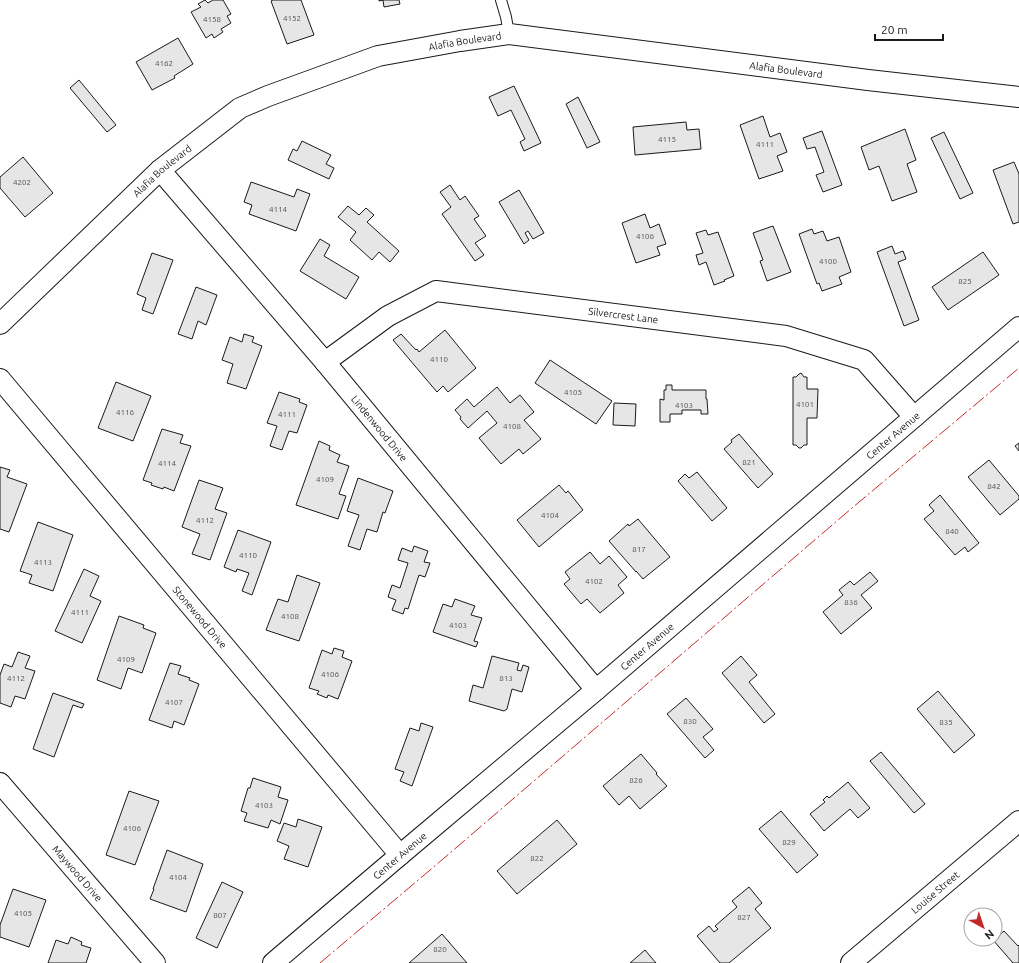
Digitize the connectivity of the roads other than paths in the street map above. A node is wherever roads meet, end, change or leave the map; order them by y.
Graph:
1 (501, 0) edge
2 (509, 34) junction
3 (1019, 97) edge
4 (160, 170) junction
5 (0, 324) edge
6 (1019, 327) edge
7 (325, 362) junction
8 (0, 379) edge
9 (914, 417) junction
10 (596, 690) junction
11 (0, 783) edge
12 (1019, 821) edge
13 (400, 855) junction
14 (156, 963) edge
15 (273, 963) edge
16 (851, 963) edge

1 - 2 lane
2 - 3 street, Alafia Boulevard
2 - 4 street, Alafia Boulevard
4 - 5 street, Alafia Boulevard
4 - 7 street, Lindenwood Drive
6 - 9 street, Center Avenue
7 - 9 street, Silvercrest Lane
7 - 10 street, Lindenwood Drive
8 - 13 street, Stonewood Drive
9 - 10 street, Center Avenue
10 - 13 street, Center Avenue
11 - 14 street, Maywood Drive
12 - 16 street, Louise Street
13 - 15 street, Center Avenue

